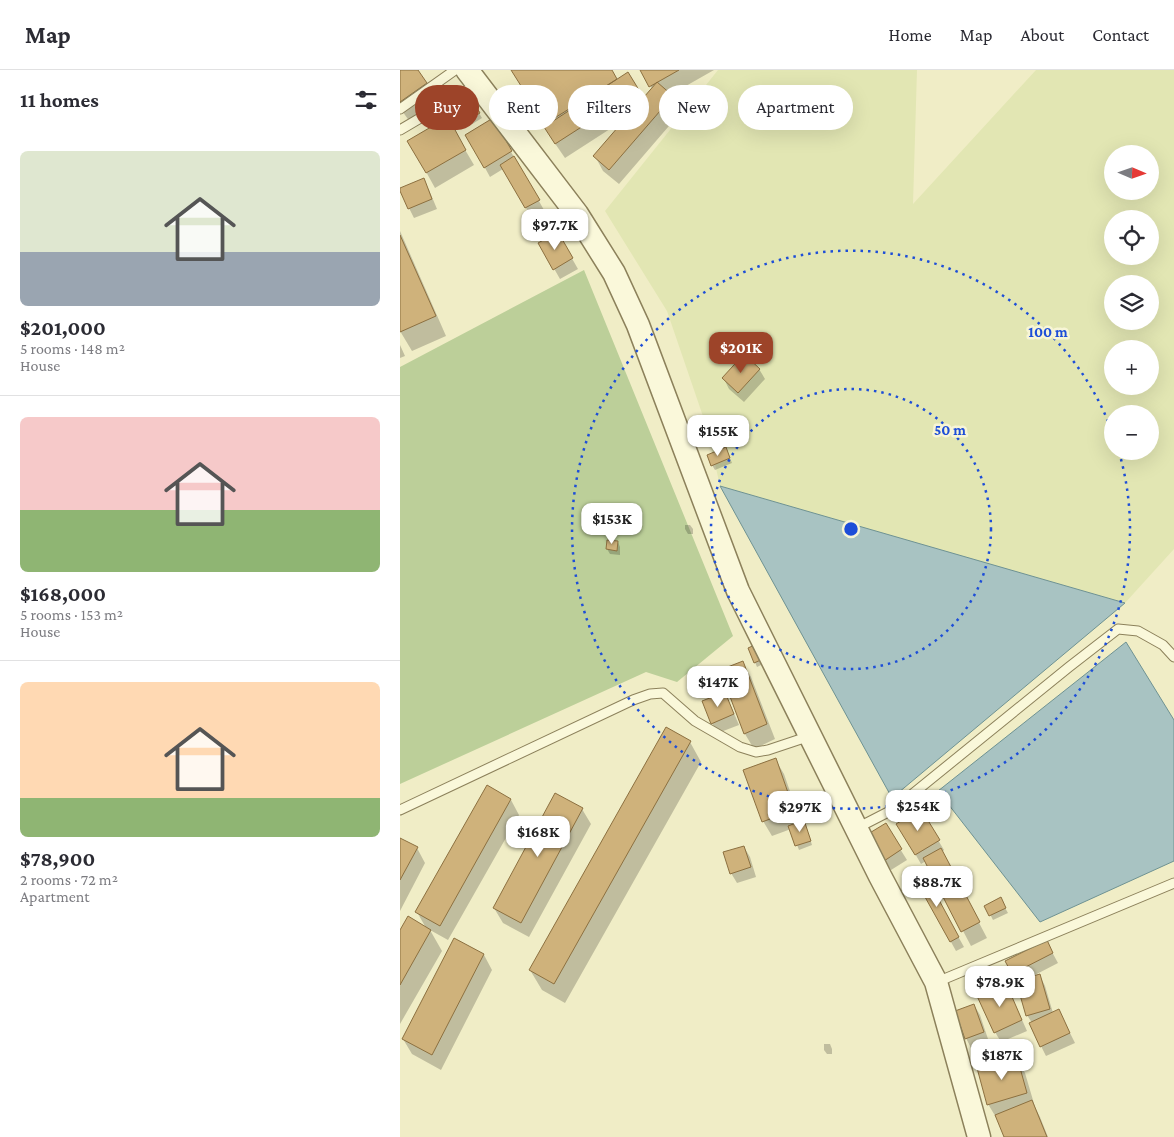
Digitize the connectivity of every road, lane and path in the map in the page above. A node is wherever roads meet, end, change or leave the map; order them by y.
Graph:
1 (455, 70) edge
2 (473, 77) edge
3 (400, 109) edge
4 (400, 130) edge
5 (1174, 657) edge
6 (810, 735) junction
7 (400, 810) edge
8 (857, 828) junction
9 (1174, 883) edge
10 (936, 982) junction
11 (978, 1137) edge

1 - 3 lane
2 - 4 lane
2 - 6 street
5 - 8 lane
6 - 7 lane
6 - 8 street
8 - 10 street
9 - 10 lane
10 - 11 street

